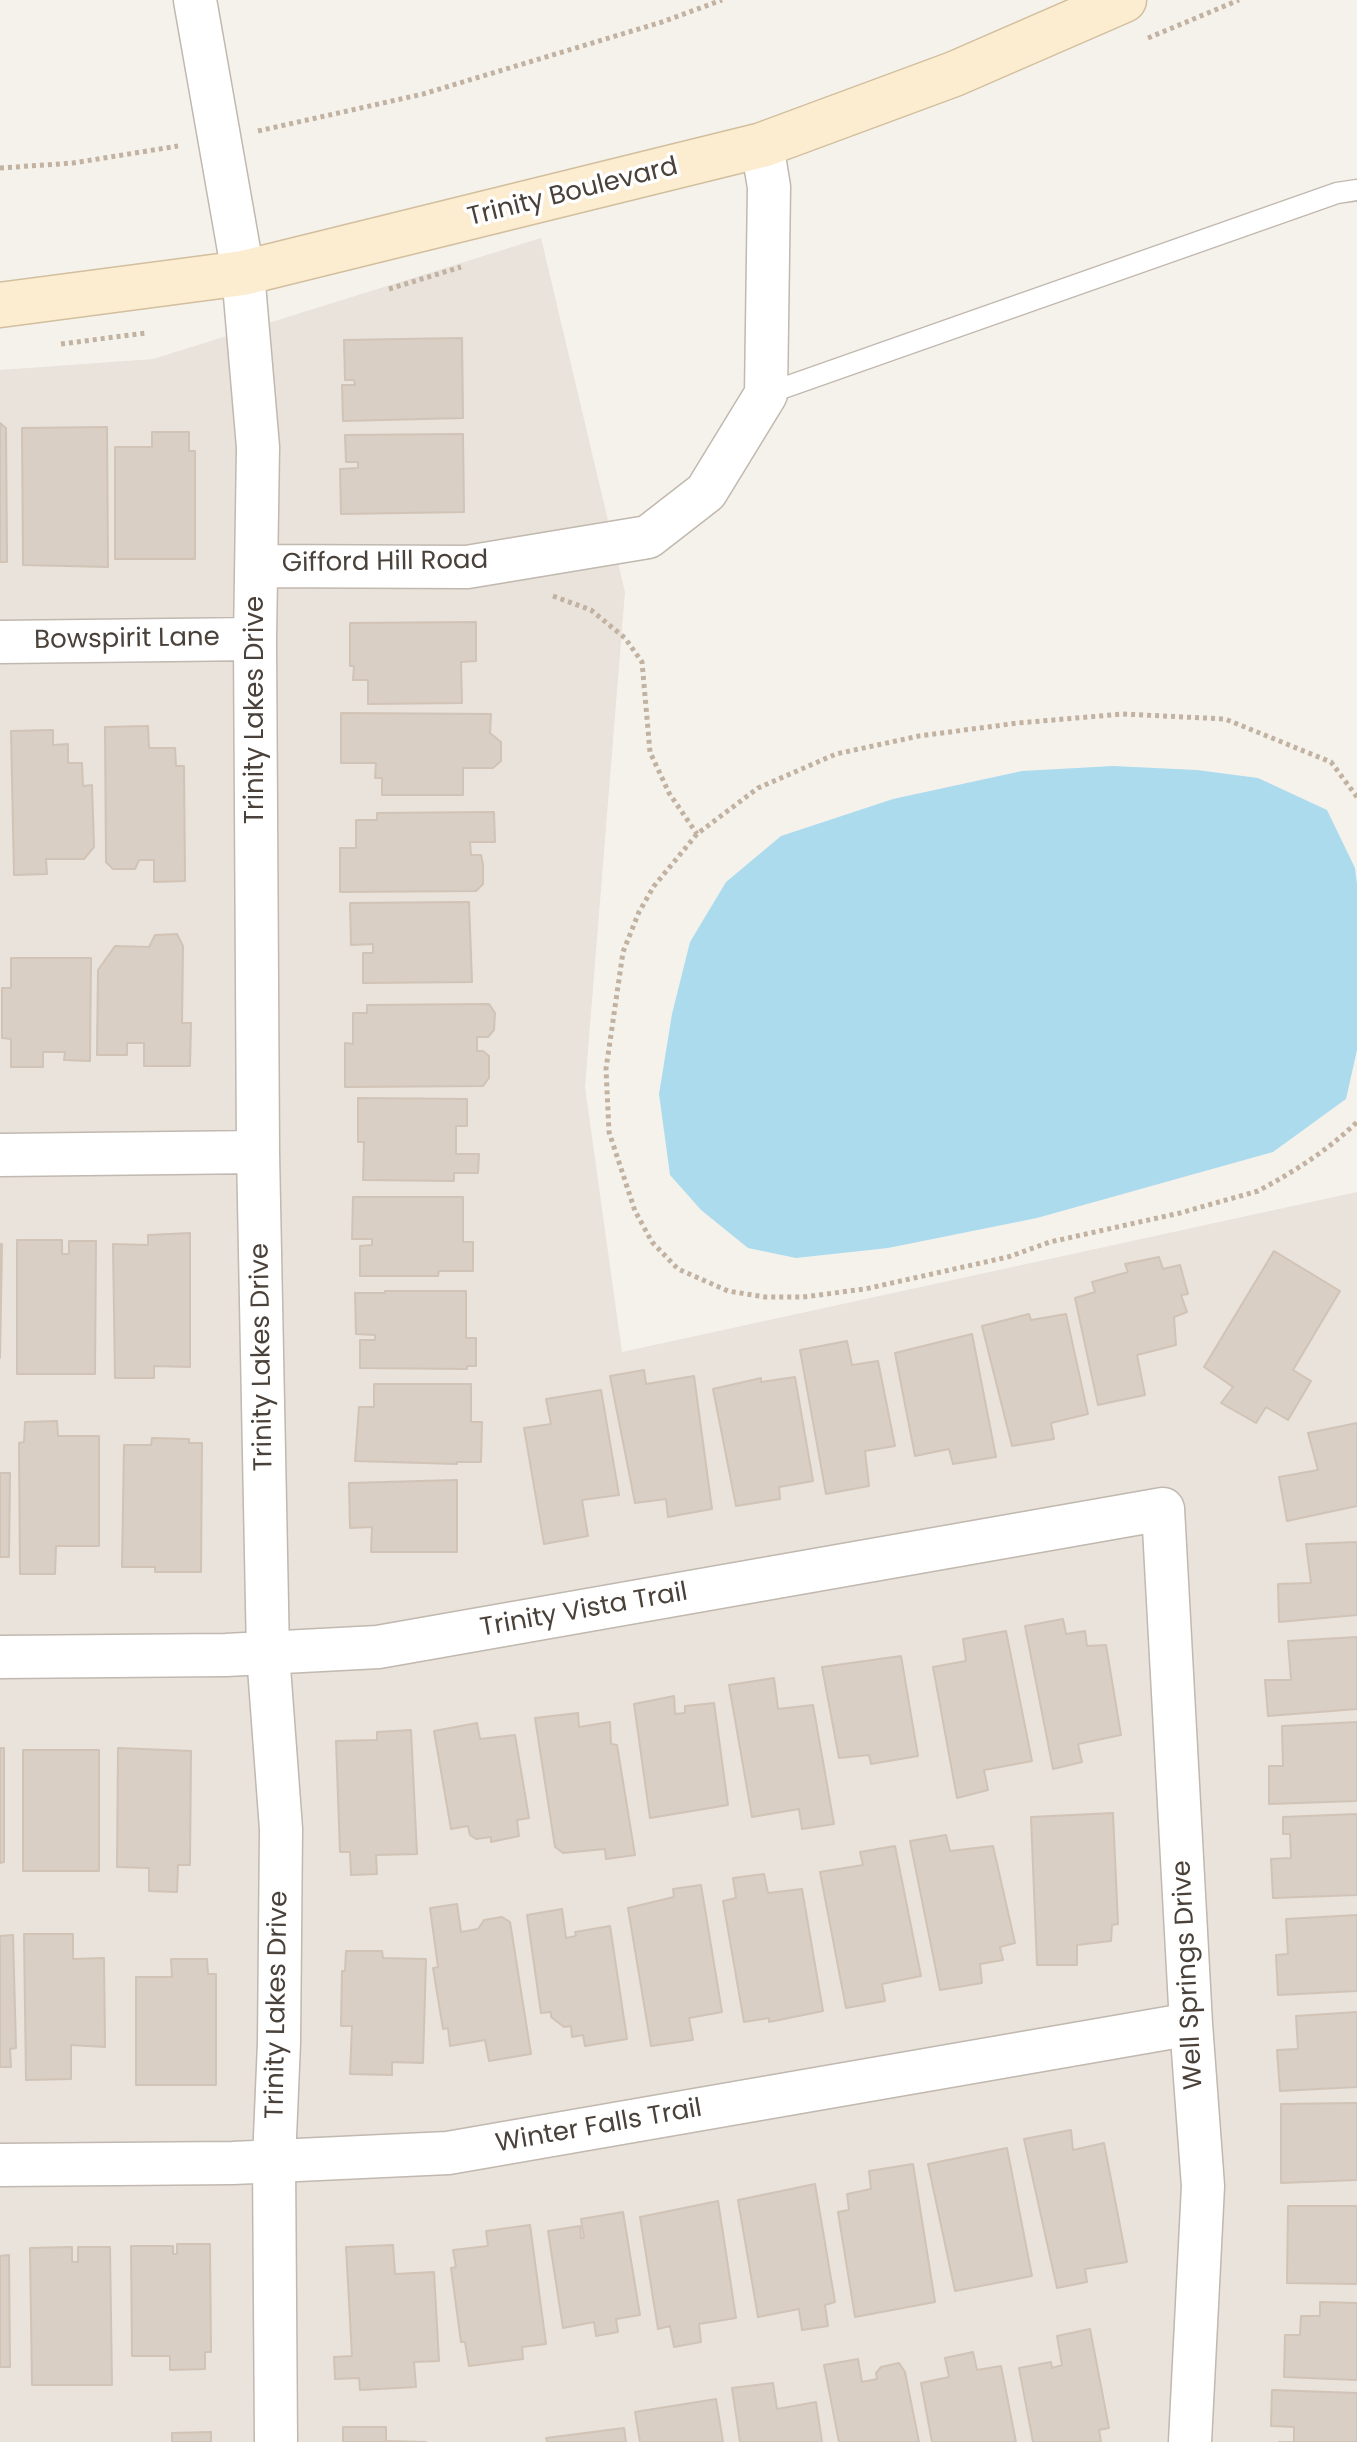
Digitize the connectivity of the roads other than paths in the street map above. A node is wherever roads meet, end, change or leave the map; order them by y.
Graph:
1 (195, 0) edge
2 (1124, 0) edge
3 (762, 145) junction
4 (1357, 190) edge
5 (243, 273) junction
6 (0, 305) edge
7 (766, 394) junction
8 (257, 566) junction
9 (255, 639) junction
10 (0, 642) edge
11 (258, 1152) junction
12 (0, 1155) edge
13 (1163, 1509) joint
14 (268, 1654) junction
15 (0, 1657) edge
16 (1191, 2024) junction
17 (274, 2160) junction
18 (0, 2165) edge
19 (276, 2442) edge
20 (1190, 2442) edge

1 - 5 street, Trinity Lakes Drive
2 - 3 main road, Trinity Boulevard
3 - 5 main road, Trinity Boulevard
3 - 7 street
4 - 7 lane
5 - 6 main road, Trinity Boulevard
5 - 8 street, Trinity Lakes Drive
7 - 8 street, Gifford Hill Road
8 - 9 street, Trinity Lakes Drive
9 - 10 street, Bowspirit Lane
9 - 11 street, Trinity Lakes Drive
11 - 12 street
11 - 14 street, Trinity Lakes Drive
13 - 14 street, Trinity Vista Trail
13 - 16 street, Well Springs Drive
14 - 15 street, Trinity Vista Trail
14 - 17 street, Trinity Lakes Drive
16 - 17 street, Winter Falls Trail
16 - 20 street, Well Springs Drive
17 - 18 street, Winter Falls Trail
17 - 19 street, Trinity Lakes Drive

